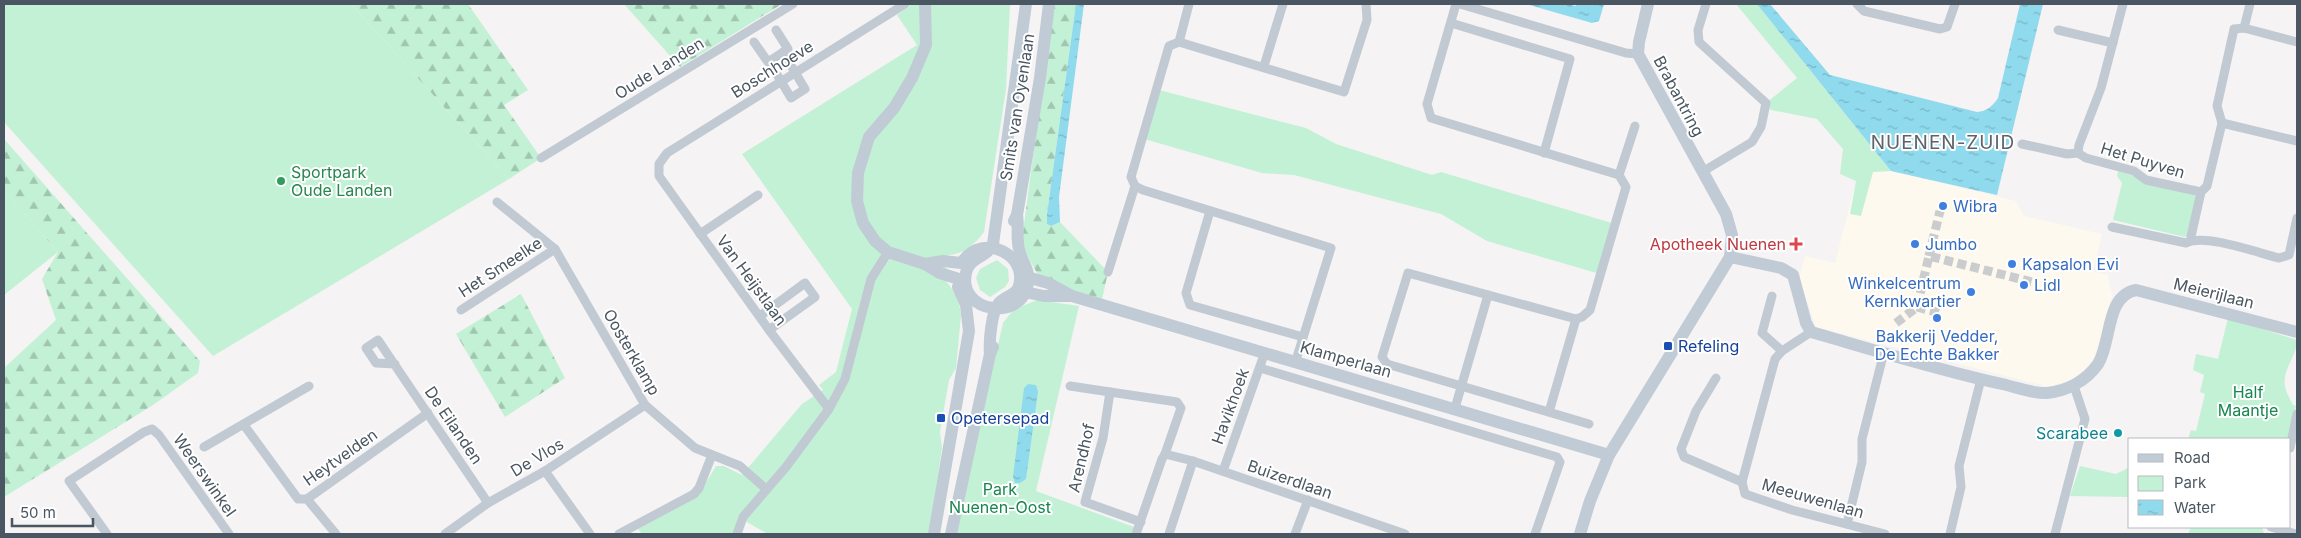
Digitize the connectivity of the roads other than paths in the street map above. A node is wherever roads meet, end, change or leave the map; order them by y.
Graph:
1 (793, 4) edge
2 (905, 4) edge
3 (925, 4) edge
4 (1026, 4) edge
5 (1049, 4) edge
6 (1189, 4) edge
7 (1283, 4) edge
8 (1366, 4) edge
9 (1458, 4) edge
10 (1648, 4) edge
11 (1706, 4) edge
12 (1857, 4) edge
13 (1955, 4) edge
14 (2123, 4) edge
15 (2250, 4) edge
16 (1450, 23) junction
17 (2244, 28) junction
18 (776, 30) dead end
19 (2058, 30) dead end
20 (754, 42) dead end
21 (1179, 42) junction
22 (2297, 42) edge
23 (2113, 43) junction
24 (783, 52) junction
25 (1638, 54) junction
26 (769, 61) junction
27 (1264, 66) junction
28 (794, 72) junction
29 (781, 81) junction
30 (2222, 123) junction
31 (1635, 126) dead end
32 (2297, 141) edge
33 (2022, 144) dead end
34 (1544, 153) junction
35 (2078, 153) junction
36 (541, 158) dead end
37 (659, 164) joint
38 (1702, 172) junction
39 (1619, 175) junction
40 (1135, 186) junction
41 (2201, 192) junction
42 (758, 195) dead end
43 (497, 202) dead end
44 (1210, 211) junction
45 (2297, 218) edge
46 (2112, 227) dead end
47 (700, 234) junction
48 (2190, 241) junction
49 (555, 248) junction
50 (988, 248) junction
51 (1014, 251) junction
52 (888, 252) junction
53 (1730, 257) junction
54 (961, 263) junction
55 (925, 264) junction
56 (1108, 272) dead end
57 (1024, 276) junction
58 (961, 280) junction
59 (1025, 292) junction
60 (1488, 295) junction
61 (1072, 296) junction
62 (1772, 296) dead end
63 (971, 303) junction
64 (999, 309) junction
65 (461, 310) dead end
66 (760, 316) junction
67 (1576, 319) junction
68 (2296, 329) edge
69 (769, 330) junction
70 (1811, 332) junction
71 (1303, 337) junction
72 (1782, 351) junction
73 (1265, 352) junction
74 (1884, 352) junction
75 (1296, 360) junction
76 (395, 364) dead end
77 (1260, 368) junction
78 (1716, 378) dead end
79 (1981, 379) junction
80 (309, 386) dead end
81 (1070, 386) dead end
82 (2074, 386) junction
83 (1462, 388) junction
84 (1110, 392) junction
85 (645, 405) junction
86 (1455, 408) junction
87 (829, 410) junction
88 (1549, 412) junction
89 (428, 413) junction
90 (2297, 414) edge
91 (1589, 424) dead end
92 (244, 425) junction
93 (2291, 443) edge
94 (204, 447) dead end
95 (1165, 454) junction
96 (712, 455) junction
97 (1610, 455) junction
98 (1193, 461) junction
99 (545, 471) junction
100 (1223, 471) junction
101 (1742, 482) junction
102 (766, 489) junction
103 (307, 499) junction
104 (1308, 500) junction
105 (488, 503) junction
106 (1141, 522) junction
107 (1846, 524) junction
108 (2275, 528) edge
109 (107, 534) edge
110 (229, 534) edge
111 (336, 534) edge
112 (445, 534) edge
113 (590, 534) edge
114 (619, 534) edge
115 (737, 534) edge
116 (934, 534) edge
117 (951, 534) edge
118 (1136, 534) edge
119 (1169, 534) edge
120 (1295, 534) edge
121 (1405, 534) edge
122 (1535, 534) edge
123 (1580, 534) edge
124 (1885, 534) edge
125 (1950, 534) edge
126 (2055, 534) edge
127 (2296, 534) edge

1 - 36 street, Oude Landen
2 - 28 street, Boschhoeve
3 - 52 street
4 - 50 street, Smits van Oyenlaan
5 - 51 street, Smits van Oyenlaan
6 - 21 street
7 - 27 street
8 - 27 street
9 - 16 street
9 - 25 street
10 - 25 street, Brabantring
11 - 38 street
12 - 13 street
14 - 23 street, Het Puyven
15 - 17 street
16 - 34 street
16 - 34 street
17 - 22 street
17 - 30 street, Het Puyven
18 - 24 street
19 - 23 street
20 - 26 street
21 - 27 street
21 - 40 street
23 - 35 street, Het Puyven
24 - 26 street
24 - 28 street
25 - 38 street, Brabantring
26 - 29 street
28 - 29 street, Boschhoeve
28 - 29 street
29 - 37 street, Boschhoeve
30 - 32 street
30 - 41 street, Het Puyven
31 - 39 street
33 - 35 street, Het Puyven
34 - 39 street
35 - 41 street, Het Puyven
37 - 47 street, Van Heijstlaan
38 - 53 street, Brabantring
39 - 67 street
40 - 44 street
40 - 56 street
41 - 48 street, Het Puyven
42 - 47 street
43 - 49 street, Oosterklamp
44 - 71 street
44 - 71 street
45 - 48 street
46 - 48 street
47 - 66 street, Van Heijstlaan
49 - 65 street, Het Smeelke
49 - 85 street, Oosterklamp
50 - 51 street
50 - 54 street
50 - 58 street
51 - 57 street
52 - 55 street
52 - 87 street
53 - 70 street
53 - 97 street
54 - 55 street
54 - 58 street
55 - 58 street
57 - 59 street
57 - 61 street, Klamperlaan
57 - 64 street
58 - 63 street
59 - 61 street, Klamperlaan
59 - 64 street
60 - 67 street
60 - 83 street
60 - 83 street
61 - 73 street, Klamperlaan
62 - 72 street
63 - 64 street
63 - 116 street
64 - 117 street
66 - 69 street, Van Heijstlaan
66 - 69 street
67 - 88 street
68 - 82 street, Meierijlaan
69 - 87 street, Van Heijstlaan
70 - 72 street
70 - 74 street
71 - 75 street
72 - 101 street
73 - 75 street, Klamperlaan
73 - 77 street, Havikhoek
74 - 79 street
74 - 107 street
75 - 86 street, Klamperlaan
76 - 89 street, De Eilanden
77 - 100 street, Havikhoek
77 - 122 street, Klamperlaan
78 - 101 street, Meeuwenlaan
79 - 82 street
79 - 125 street
80 - 92 street
81 - 84 street
82 - 126 street
83 - 86 street
83 - 88 street
84 - 95 street
84 - 106 street, Arendhof
85 - 96 street, Oosterklamp
85 - 99 street, De Vlos
86 - 97 street, Klamperlaan
87 - 102 street
88 - 91 street
89 - 103 street, Heytvelden
89 - 105 street, De Eilanden
90 - 93 street
92 - 94 street
92 - 103 street
95 - 98 street, Buizerdlaan
95 - 106 street
96 - 102 street, Oosterklamp
96 - 114 street
97 - 123 street
98 - 100 street, Buizerdlaan
98 - 119 street
99 - 105 street, De Vlos
99 - 113 street
100 - 104 street, Buizerdlaan
101 - 107 street, Meeuwenlaan
102 - 115 street
103 - 111 street, Heytvelden
104 - 120 street
104 - 121 street, Buizerdlaan
105 - 112 street, De Vlos
106 - 118 street
107 - 124 street, Meeuwenlaan
108 - 127 street
109 - 110 street, Weerswinkel

